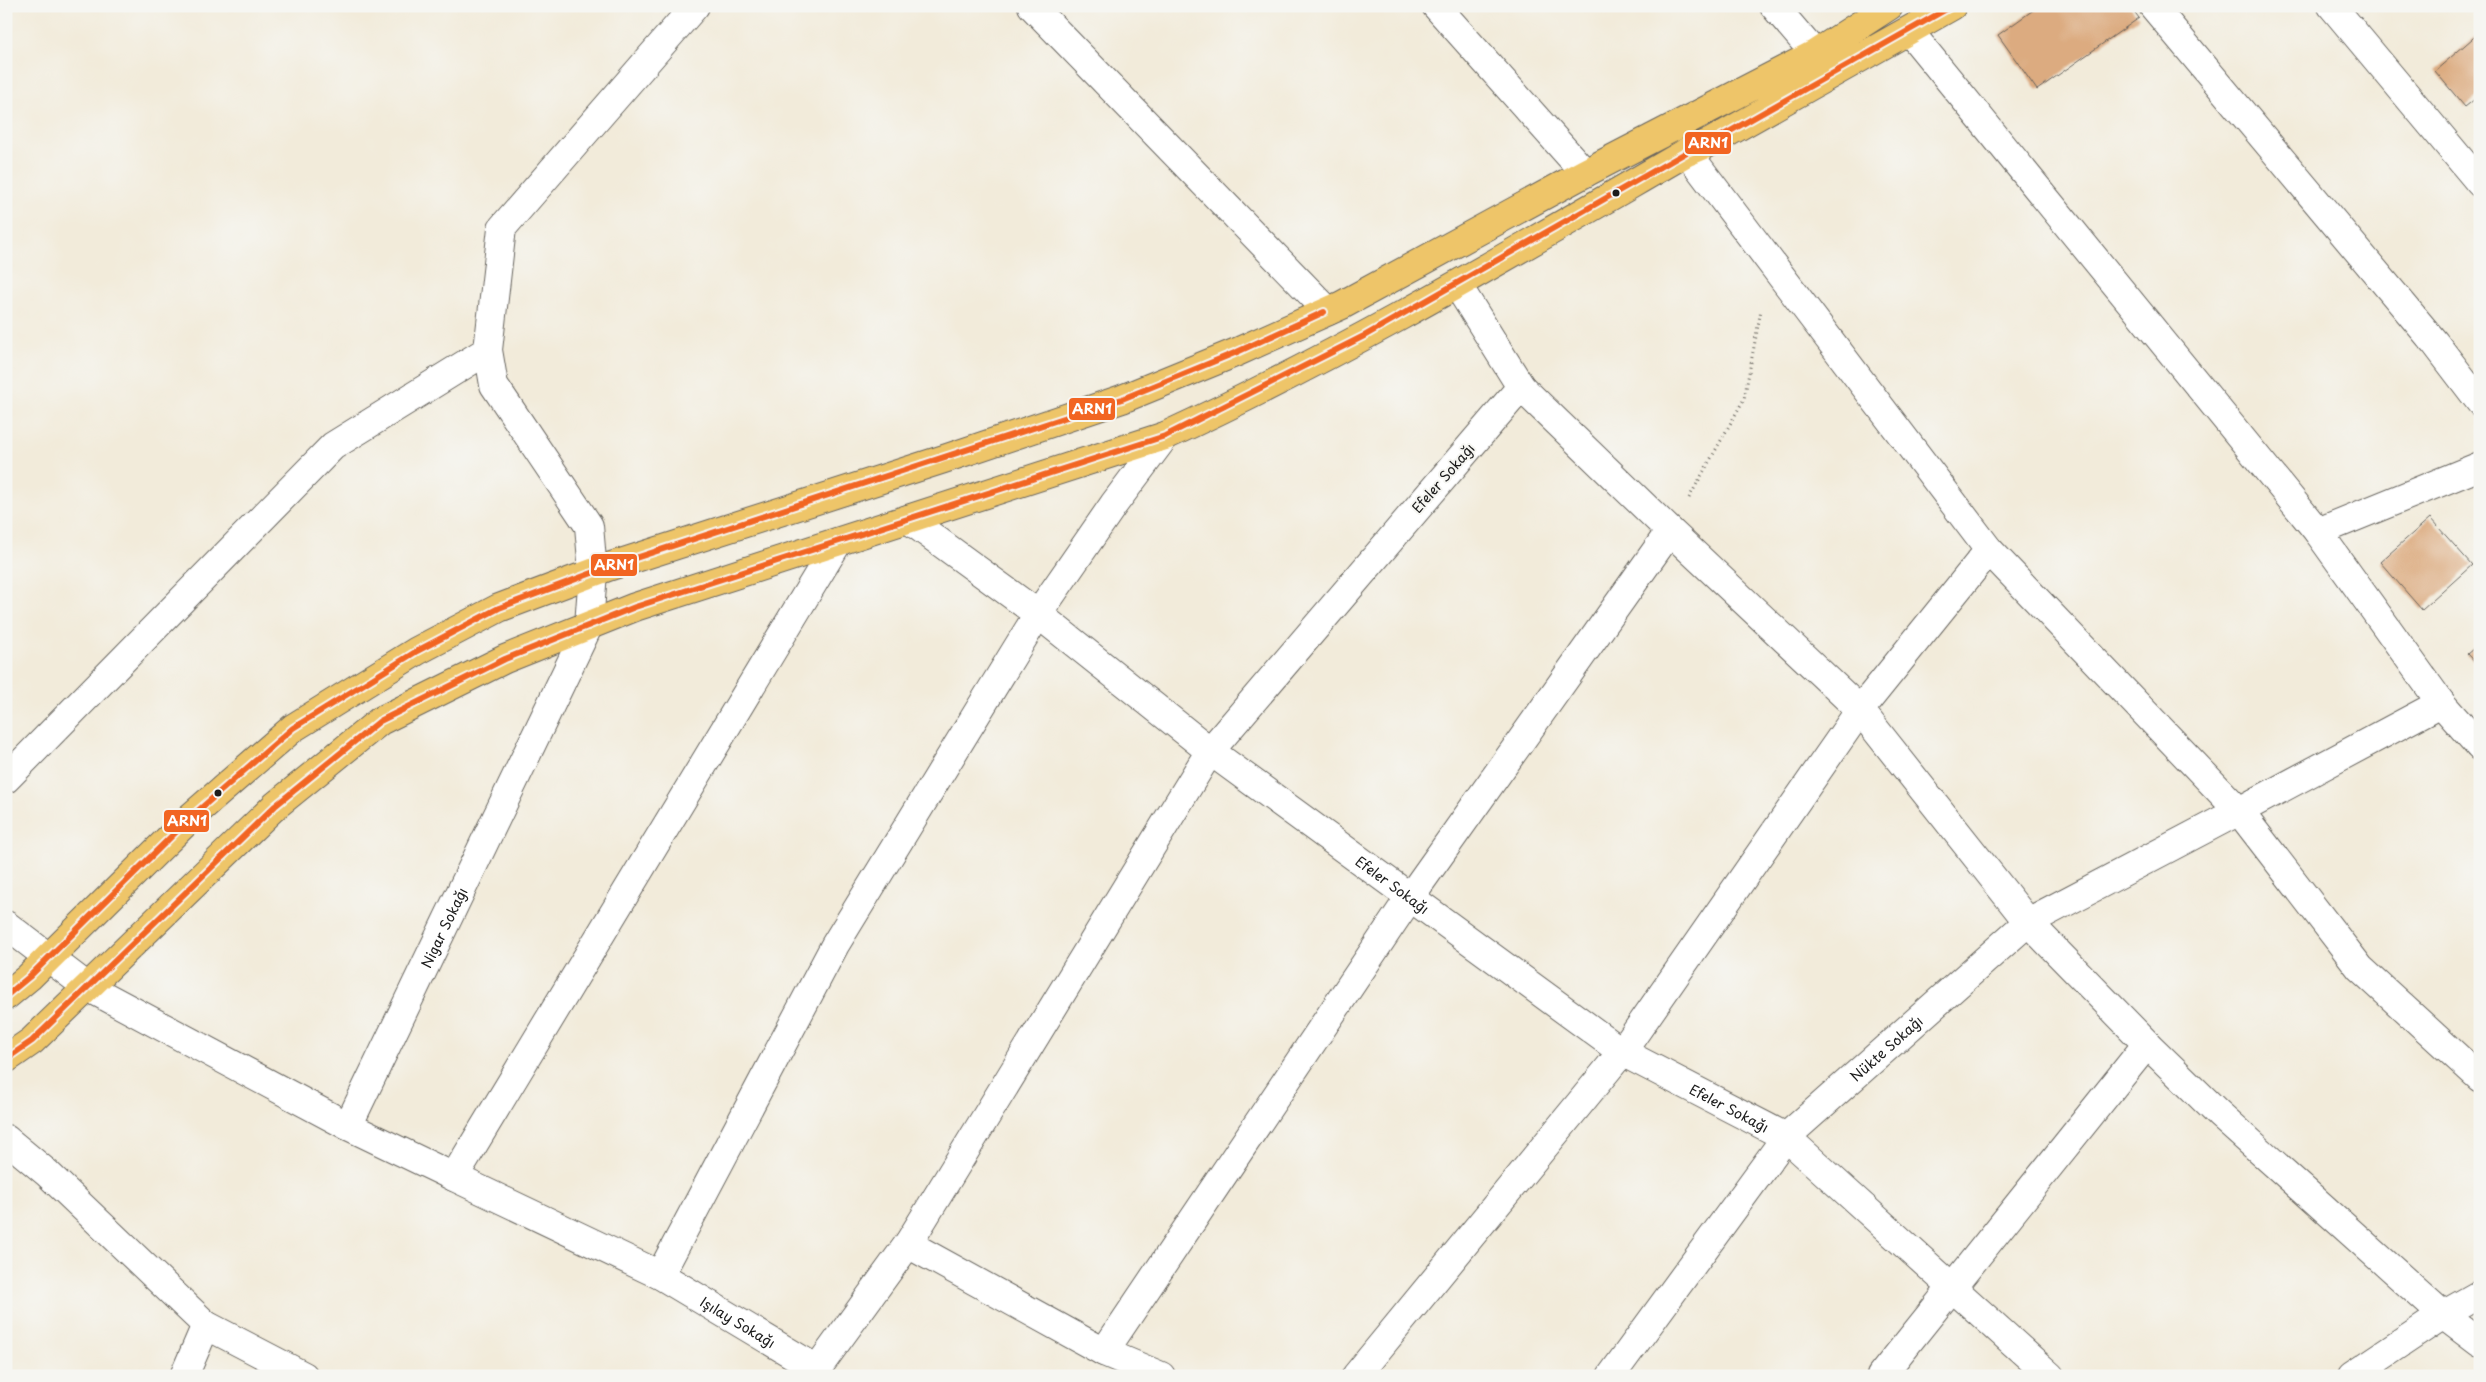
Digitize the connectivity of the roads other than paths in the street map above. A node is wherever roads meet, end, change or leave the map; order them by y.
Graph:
1 (696, 6) edge
2 (1032, 6) edge
3 (1436, 6) edge
4 (1774, 6) edge
5 (1888, 6) edge
6 (1952, 6) edge
7 (2153, 6) edge
8 (2332, 6) edge
9 (1909, 31) junction
10 (1815, 54) junction
11 (1688, 152) junction
12 (1585, 173) junction
13 (2480, 183) edge
14 (1458, 286) junction
15 (1328, 310) junction
16 (488, 350) junction
17 (1521, 387) junction
18 (2480, 402) edge
19 (1165, 436) junction
20 (2480, 466) edge
21 (908, 519) junction
22 (1670, 531) junction
23 (2318, 532) junction
24 (838, 542) junction
25 (1989, 550) junction
26 (593, 572) junction
27 (1038, 614) junction
28 (589, 625) junction
29 (2441, 703) junction
30 (1860, 710) junction
31 (2480, 747) edge
32 (1210, 751) junction
33 (6, 779) edge
34 (2239, 811) junction
35 (1410, 896) junction
36 (2028, 922) junction
37 (6, 925) edge
38 (48, 958) junction
39 (86, 986) junction
40 (6, 996) edge
41 (2147, 1044) junction
42 (1622, 1052) junction
43 (6, 1059) edge
44 (2480, 1078) edge
45 (348, 1126) junction
46 (1786, 1137) junction
47 (6, 1139) edge
48 (454, 1177) junction
49 (908, 1244) junction
50 (660, 1275) junction
51 (1952, 1288) junction
52 (2480, 1294) edge
53 (2443, 1315) junction
54 (206, 1325) junction
55 (2480, 1343) edge
56 (1104, 1352) junction
57 (816, 1372) edge
58 (184, 1376) edge
59 (304, 1376) edge
60 (1161, 1376) edge
61 (1356, 1376) edge
62 (1611, 1376) edge
63 (1881, 1376) edge
64 (2050, 1376) edge
65 (2352, 1376) edge

1 - 16 street
2 - 15 street
3 - 12 street
4 - 10 street
5 - 10 main road
6 - 9 main road
7 - 18 street
8 - 13 street
9 - 11 main road
9 - 23 street
10 - 12 main road
11 - 14 main road
11 - 25 street
12 - 15 main road
14 - 17 street
14 - 19 main road
15 - 26 main road
16 - 26 street
16 - 33 street
17 - 22 street
17 - 32 street, Efeler Sokağı
19 - 21 main road
19 - 27 street
20 - 23 street
21 - 24 main road
21 - 27 street
22 - 30 street
22 - 35 street
23 - 29 street
24 - 28 main road
24 - 48 street
25 - 30 street
25 - 34 street
26 - 28 street
26 - 38 main road
27 - 32 street
27 - 50 street
28 - 39 main road
28 - 45 street, Nigar Sokağı
29 - 31 street
29 - 34 street, Nükte Sokağı
30 - 36 street
30 - 42 street
32 - 35 street, Efeler Sokağı
32 - 49 street
34 - 36 street, Nükte Sokağı
34 - 44 street
35 - 42 street, Efeler Sokağı
35 - 56 street
36 - 41 street
36 - 46 street, Nükte Sokağı
37 - 38 street
38 - 39 street
38 - 40 main road
39 - 43 main road
39 - 45 street
41 - 51 street
41 - 53 street
42 - 46 street, Efeler Sokağı
42 - 61 street
45 - 48 street
46 - 51 street, Efeler Sokağı
46 - 62 street, Nükte Sokağı
47 - 54 street
48 - 50 street, Işılay Sokağı
49 - 56 street
49 - 57 street
50 - 57 street, Işılay Sokağı
51 - 63 street
51 - 64 street, Efeler Sokağı
52 - 53 street
53 - 55 street
53 - 65 street
54 - 58 street
54 - 59 street
56 - 60 street

